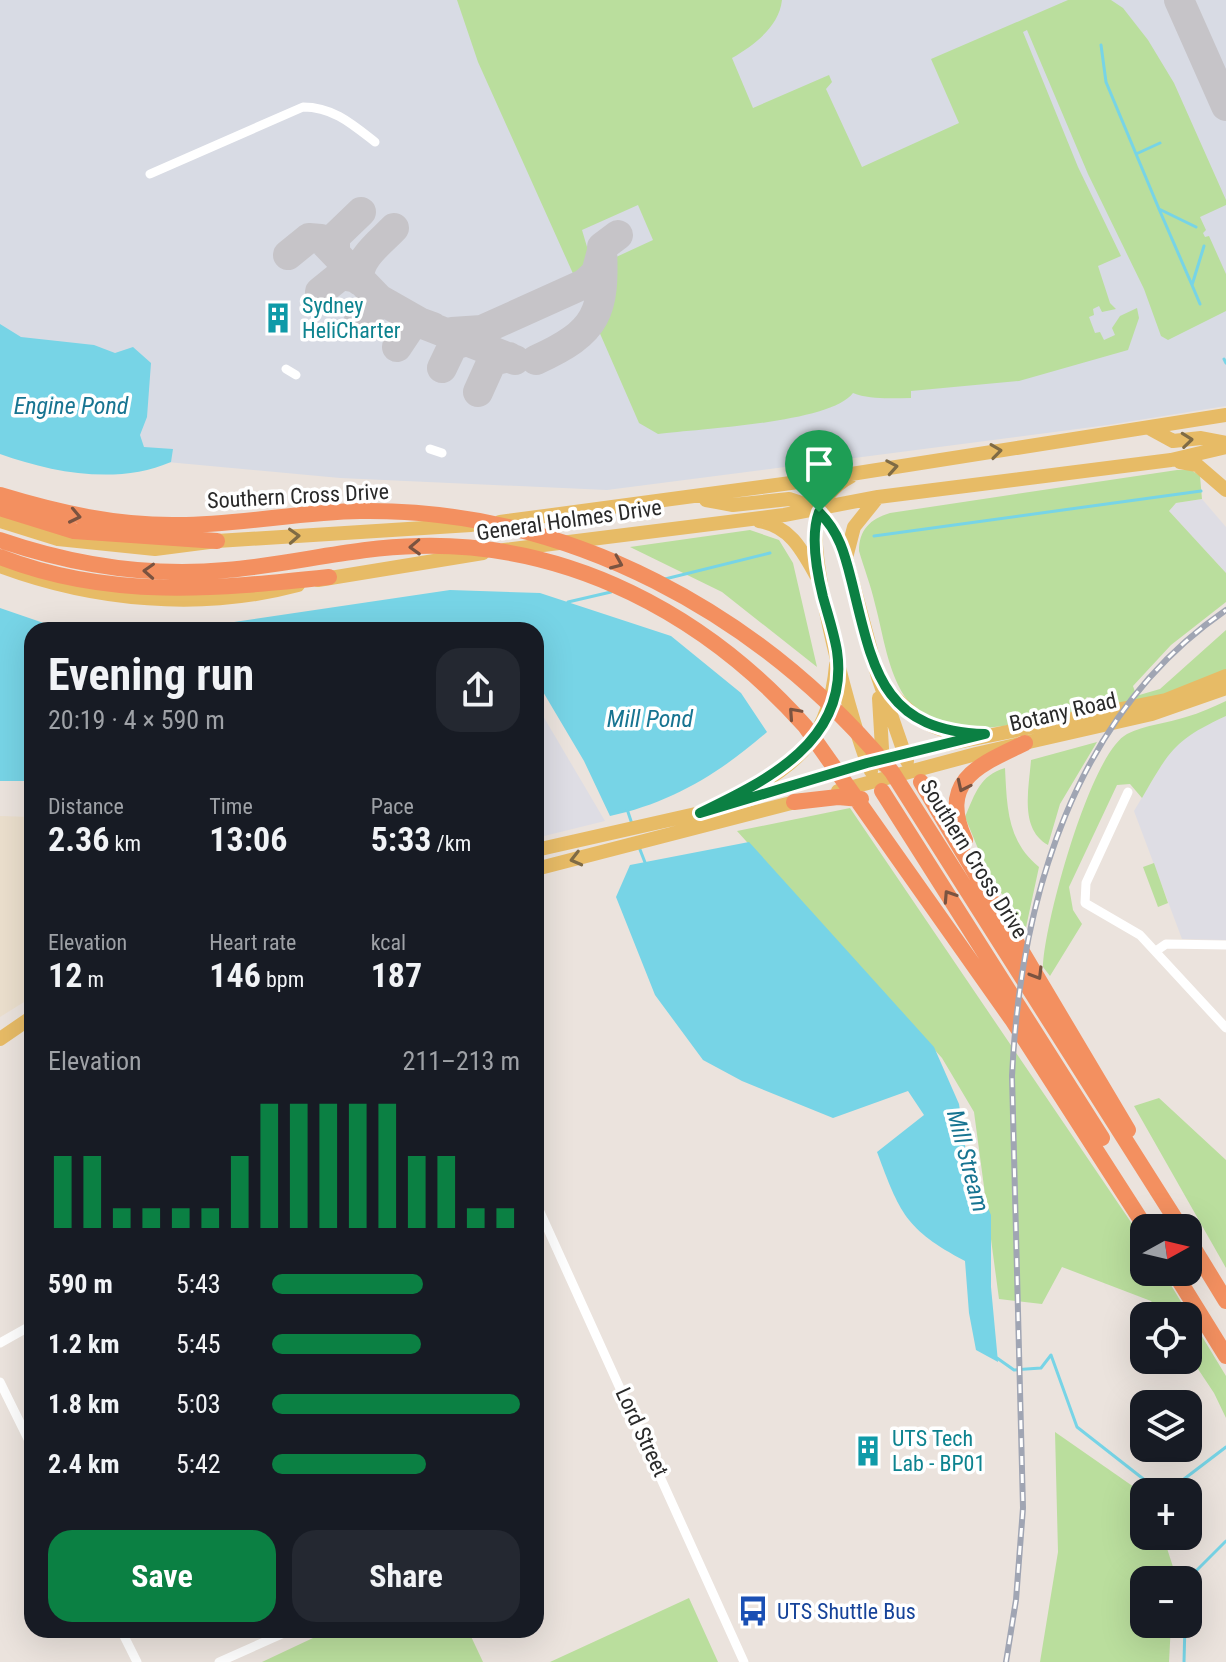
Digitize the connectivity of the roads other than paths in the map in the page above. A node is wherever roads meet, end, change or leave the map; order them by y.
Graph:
1 (375, 142) dead end
2 (150, 174) dead end
3 (286, 369) dead end
4 (296, 375) dead end
5 (1226, 415) edge
6 (1151, 429) junction
7 (1226, 445) edge
8 (430, 449) dead end
9 (442, 453) dead end
10 (1171, 460) junction
11 (866, 472) junction
12 (1226, 490) edge
13 (0, 495) edge
14 (690, 497) junction
15 (878, 497) junction
16 (0, 508) edge
17 (818, 509) junction
18 (746, 519) junction
19 (0, 521) edge
20 (0, 540) edge
21 (217, 541) junction
22 (0, 557) edge
23 (0, 566) edge
24 (848, 566) junction
25 (329, 577) junction
26 (819, 580) junction
27 (837, 654) junction
28 (1226, 676) edge
29 (878, 677) junction
30 (1226, 688) edge
31 (985, 734) junction
32 (1025, 743) junction
33 (903, 753) junction
34 (884, 758) junction
35 (867, 763) junction
36 (917, 776) junction
37 (874, 784) junction
38 (1128, 792) dead end
39 (794, 802) junction
40 (700, 813) junction
41 (903, 824) junction
42 (662, 830) junction
43 (615, 841) junction
44 (544, 849) edge
45 (544, 866) edge
46 (998, 907) junction
47 (1226, 945) edge
48 (1156, 951) junction
49 (24, 1022) edge
50 (1226, 1028) edge
51 (0, 1039) edge
52 (1137, 1214) edge
53 (1149, 1214) edge
54 (1172, 1214) edge
55 (1174, 1214) edge
56 (544, 1221) edge
57 (1202, 1262) edge
58 (1183, 1286) edge
59 (1188, 1286) edge
60 (1226, 1301) edge
61 (24, 1330) edge
62 (1214, 1335) junction
63 (0, 1343) edge
64 (1226, 1356) edge
65 (0, 1382) edge
66 (24, 1431) edge
67 (125, 1638) edge
68 (273, 1638) edge
69 (137, 1662) edge
70 (219, 1662) edge
71 (744, 1662) edge

1 - 2 street
3 - 4 street
5 - 6 main road, General Holmes Drive
6 -> 7 main road, General Holmes Drive
11 -> 6 main road, General Holmes Drive
7 - 10 main road, General Holmes Drive
8 - 9 street
10 - 12 main road
10 - 15 main road, General Holmes Drive
11 - 14 main road, General Holmes Drive
11 - 17 main road
13 -> 54 highway, Southern Cross Drive
14 - 17 main road, General Holmes Drive
21 -> 14 main road, General Holmes Drive
15 - 17 main road, General Holmes Drive
15 - 24 main road
16 - 21 highway
17 - 18 main road, General Holmes Drive
17 - 24 main road
17 - 26 main road
18 - 25 main road, General Holmes Drive
18 - 26 main road
19 - 21 main road, General Holmes Drive
52 -> 20 highway
22 - 25 highway
23 - 25 main road, General Holmes Drive
24 - 29 main road
26 - 27 main road
27 - 35 main road
27 - 40 main road
28 - 31 main road, Botany Road
29 - 31 main road
29 - 33 main road
29 - 34 main road
30 - 32 main road, Botany Road
31 - 33 main road, Botany Road
32 - 36 main road, Botany Road
32 -> 46 highway
33 - 34 main road, Botany Road
33 - 36 main road
34 - 35 main road, Botany Road
34 - 37 main road
35 - 37 main road
35 - 40 main road, Botany Road
36 - 37 main road, Botany Road
36 - 46 highway
37 - 39 main road, Botany Road
37 - 41 highway
38 - 48 street
39 - 41 highway
39 - 42 main road, Botany Road
40 - 42 main road, Botany Road
53 -> 41 highway
42 - 43 main road, Botany Road
43 - 44 main road, Botany Road
43 -> 45 main road, Botany Road
46 -> 55 highway
47 - 48 street
48 - 50 street
49 - 51 main road
56 - 71 street, Lord Street
57 - 60 highway, Southern Cross Drive
58 - 62 highway
59 - 62 highway
61 - 63 street
62 - 64 highway
65 - 66 street
67 - 69 street
68 - 70 street

